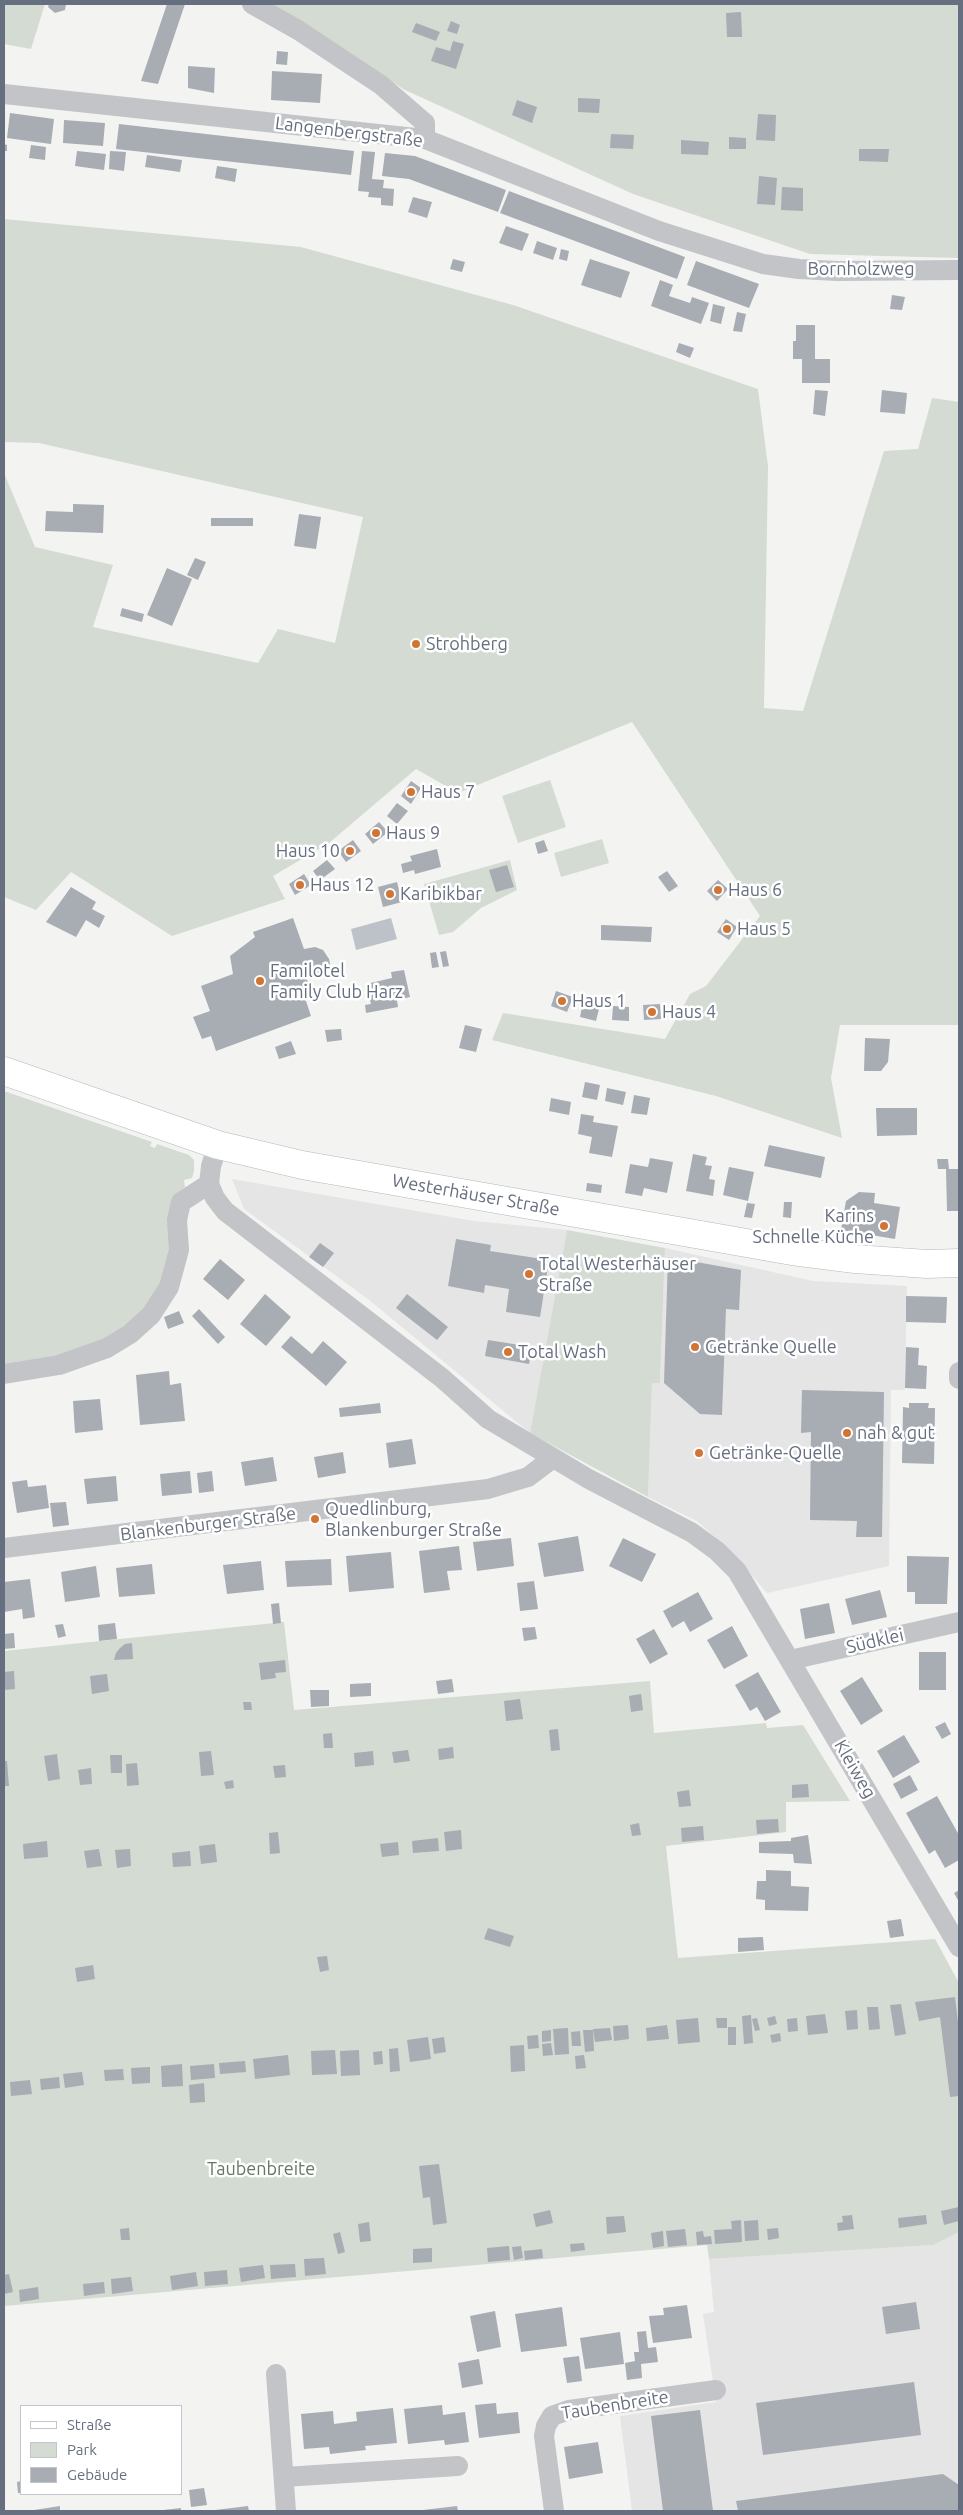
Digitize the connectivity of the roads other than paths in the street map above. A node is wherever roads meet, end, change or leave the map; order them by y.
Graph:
1 (252, 4) edge
2 (4, 94) edge
3 (425, 139) junction
4 (764, 264) joint
5 (959, 270) edge
6 (4, 1072) edge
7 (218, 1145) junction
8 (209, 1184) junction
9 (959, 1263) edge
10 (959, 1372) edge
11 (4, 1374) edge
12 (959, 1379) edge
13 (553, 1458) junction
14 (4, 1548) edge
15 (959, 1622) edge
16 (790, 1660) junction
17 (959, 1946) edge
18 (276, 2374) dead end
19 (716, 2390) dead end
20 (458, 2466) dead end
21 (284, 2477) junction
22 (286, 2511) edge
23 (554, 2511) edge

1 - 3 street
2 - 3 street, Langenbergstraße
3 - 4 street, Langenbergstraße
4 - 5 street, Bornholzweg
6 - 7 main road, Westerhäuser Straße
7 - 8 street
7 - 9 main road, Westerhäuser Straße
8 - 11 street
8 - 13 street
10 - 12 street
13 - 14 street, Blankenburger Straße
13 - 16 street, Kleiweg
15 - 16 street, Südklei
16 - 17 street, Kleiweg
18 - 21 street
19 - 23 street, Taubenbreite
20 - 21 street
21 - 22 street

